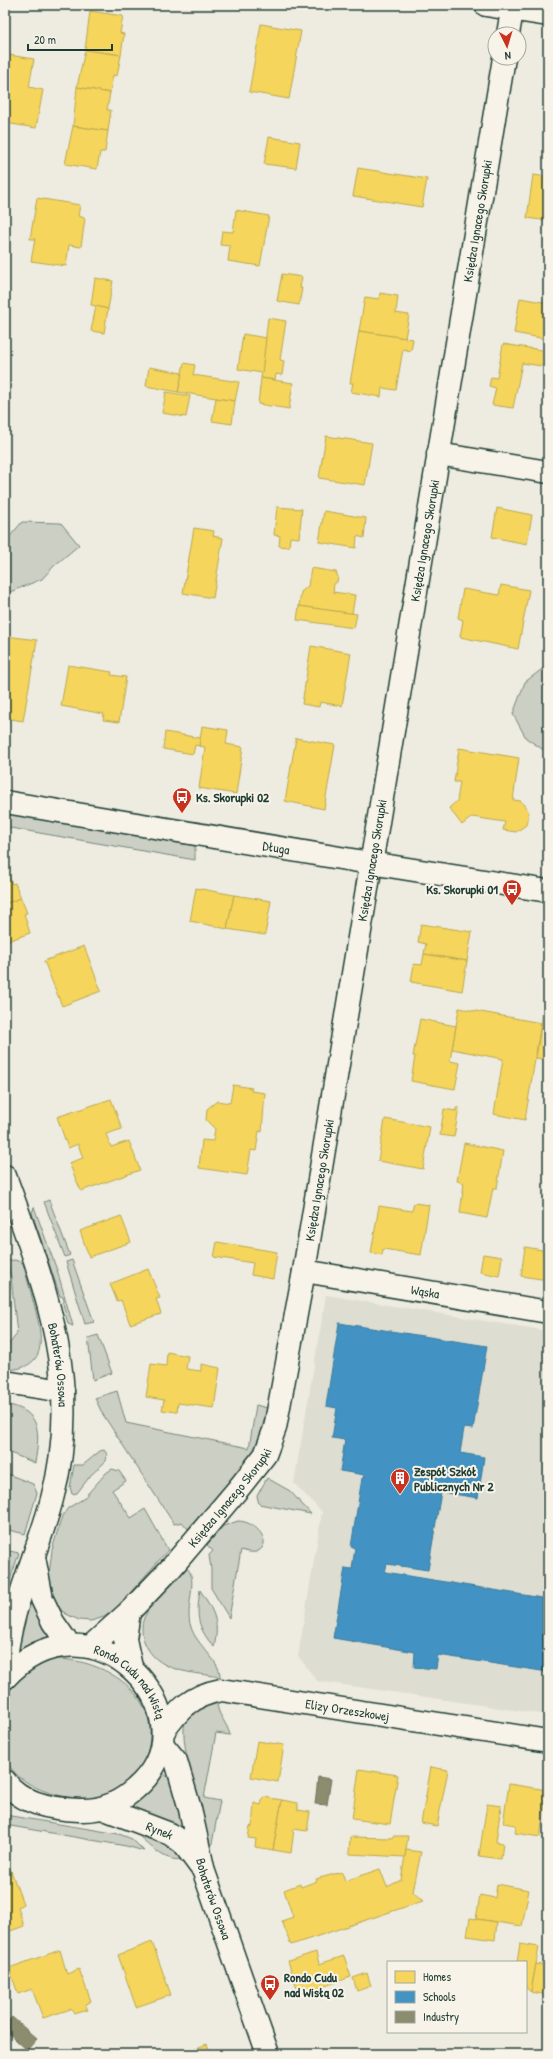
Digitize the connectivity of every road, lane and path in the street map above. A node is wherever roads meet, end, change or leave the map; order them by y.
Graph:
1 (486, 5) edge
2 (512, 7) edge
3 (548, 15) edge
4 (509, 26) edge
5 (503, 66) edge
6 (438, 454) junction
7 (548, 472) edge
8 (5, 802) edge
9 (370, 864) junction
10 (548, 891) edge
11 (5, 1176) edge
12 (304, 1271) junction
13 (548, 1312) edge
14 (5, 1382) edge
15 (63, 1391) junction
16 (34, 1557) junction
17 (129, 1612) junction
18 (69, 1646) junction
19 (90, 1647) junction
20 (131, 1667) junction
21 (5, 1671) edge
22 (5, 1678) edge
23 (162, 1738) junction
24 (548, 1741) edge
25 (5, 1781) edge
26 (35, 1804) junction
27 (5, 1806) edge
28 (102, 1808) junction
29 (204, 1872) junction
30 (268, 2054) edge

1 - 2 street
2 - 3 street
2 - 4 street
5 - 6 street, Księdza Ignacego Skorupki
6 - 7 street
6 - 9 street, Księdza Ignacego Skorupki
8 - 9 street, Długa
9 - 10 street, Długa
9 - 12 street, Księdza Ignacego Skorupki
11 - 15 street, Bohaterów Ossowa
12 - 13 street, Wąska
12 - 17 street, Księdza Ignacego Skorupki
14 - 15 street
15 - 16 street, Bohaterów Ossowa
16 - 18 street, Bohaterów Ossowa
16 - 21 street, Bohaterów Ossowa
17 - 19 street, Księdza Ignacego Skorupki
17 - 20 street
18 - 19 street, Rondo Cudu nad Wisłą
18 - 22 street, Rondo Cudu nad Wisłą
19 - 20 street, Rondo Cudu nad Wisłą
20 - 23 street, Rondo Cudu nad Wisłą
23 - 24 street, Elizy Orzeszkowej
23 - 28 street, Rondo Cudu nad Wisłą
23 - 29 street, Bohaterów Ossowa
25 - 26 street, Rondo Cudu nad Wisłą
26 - 27 street
26 - 28 street, Rondo Cudu nad Wisłą
28 - 29 street, Rynek
29 - 30 street, Bohaterów Ossowa

